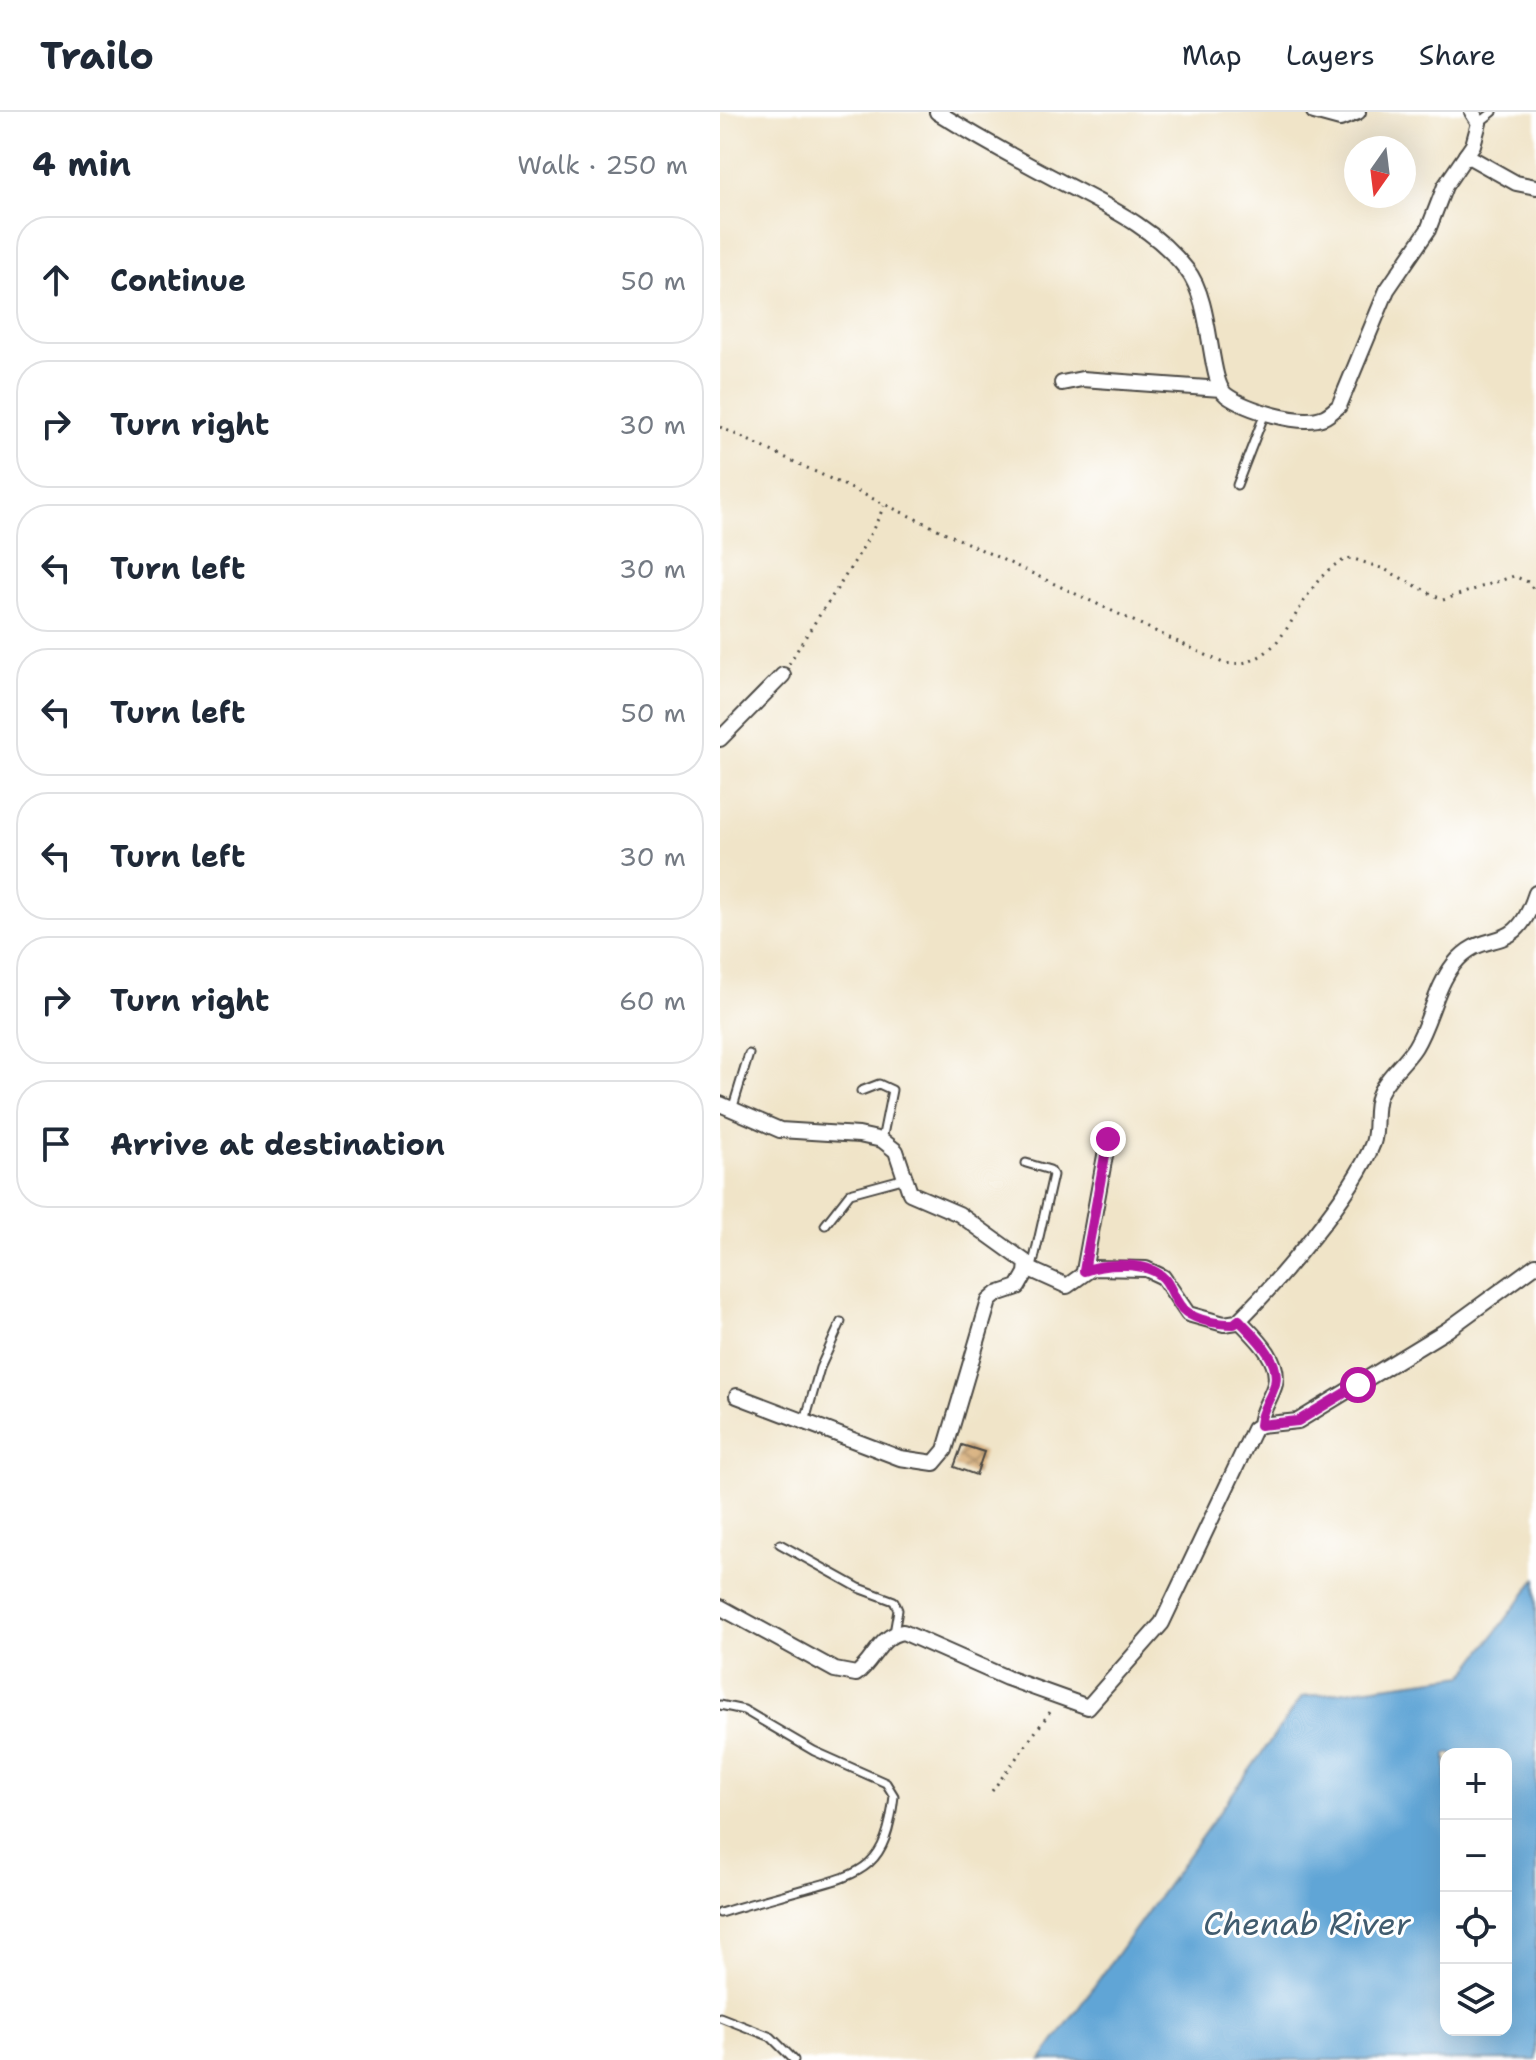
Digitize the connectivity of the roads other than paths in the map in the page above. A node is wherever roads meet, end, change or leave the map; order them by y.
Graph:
1 (937, 112) edge
2 (1314, 112) edge
3 (1358, 112) edge
4 (1493, 112) edge
5 (1476, 118) edge
6 (1466, 155) junction
7 (1536, 187) edge
8 (1062, 383) dead end
9 (1221, 389) junction
10 (1265, 413) junction
11 (1237, 485) dead end
12 (783, 675) road end
13 (720, 739) edge
14 (1536, 893) edge
15 (749, 1054) dead end
16 (861, 1091) dead end
17 (726, 1107) edge
18 (1108, 1139) dead end
19 (882, 1140) junction
20 (1026, 1163) dead end
21 (902, 1179) junction
22 (825, 1225) dead end
23 (1536, 1265) edge
24 (1029, 1269) junction
25 (1084, 1271) junction
26 (1239, 1320) junction
27 (841, 1322) dead end
28 (737, 1396) dead end
29 (804, 1423) junction
30 (1260, 1425) junction
31 (780, 1544) dead end
32 (720, 1607) edge
33 (894, 1633) junction
34 (720, 1705) edge
35 (720, 1913) edge
36 (720, 2017) edge
37 (794, 2060) edge

1 - 9 street
2 - 3 street
4 - 5 lane
5 - 6 street
6 - 7 street
6 - 10 street
8 - 9 street
9 - 10 street
10 - 11 lane
12 - 13 street
14 - 26 street
15 - 17 lane
16 - 19 lane
17 - 19 street
18 - 25 street
19 - 21 street
20 - 24 lane
21 - 22 lane
21 - 24 street
23 - 30 street
24 - 25 street
24 - 29 street
25 - 26 street
26 - 30 street
27 - 29 lane
28 - 29 street
30 - 33 street
31 - 33 lane
32 - 33 street
34 - 35 lane
36 - 37 lane

